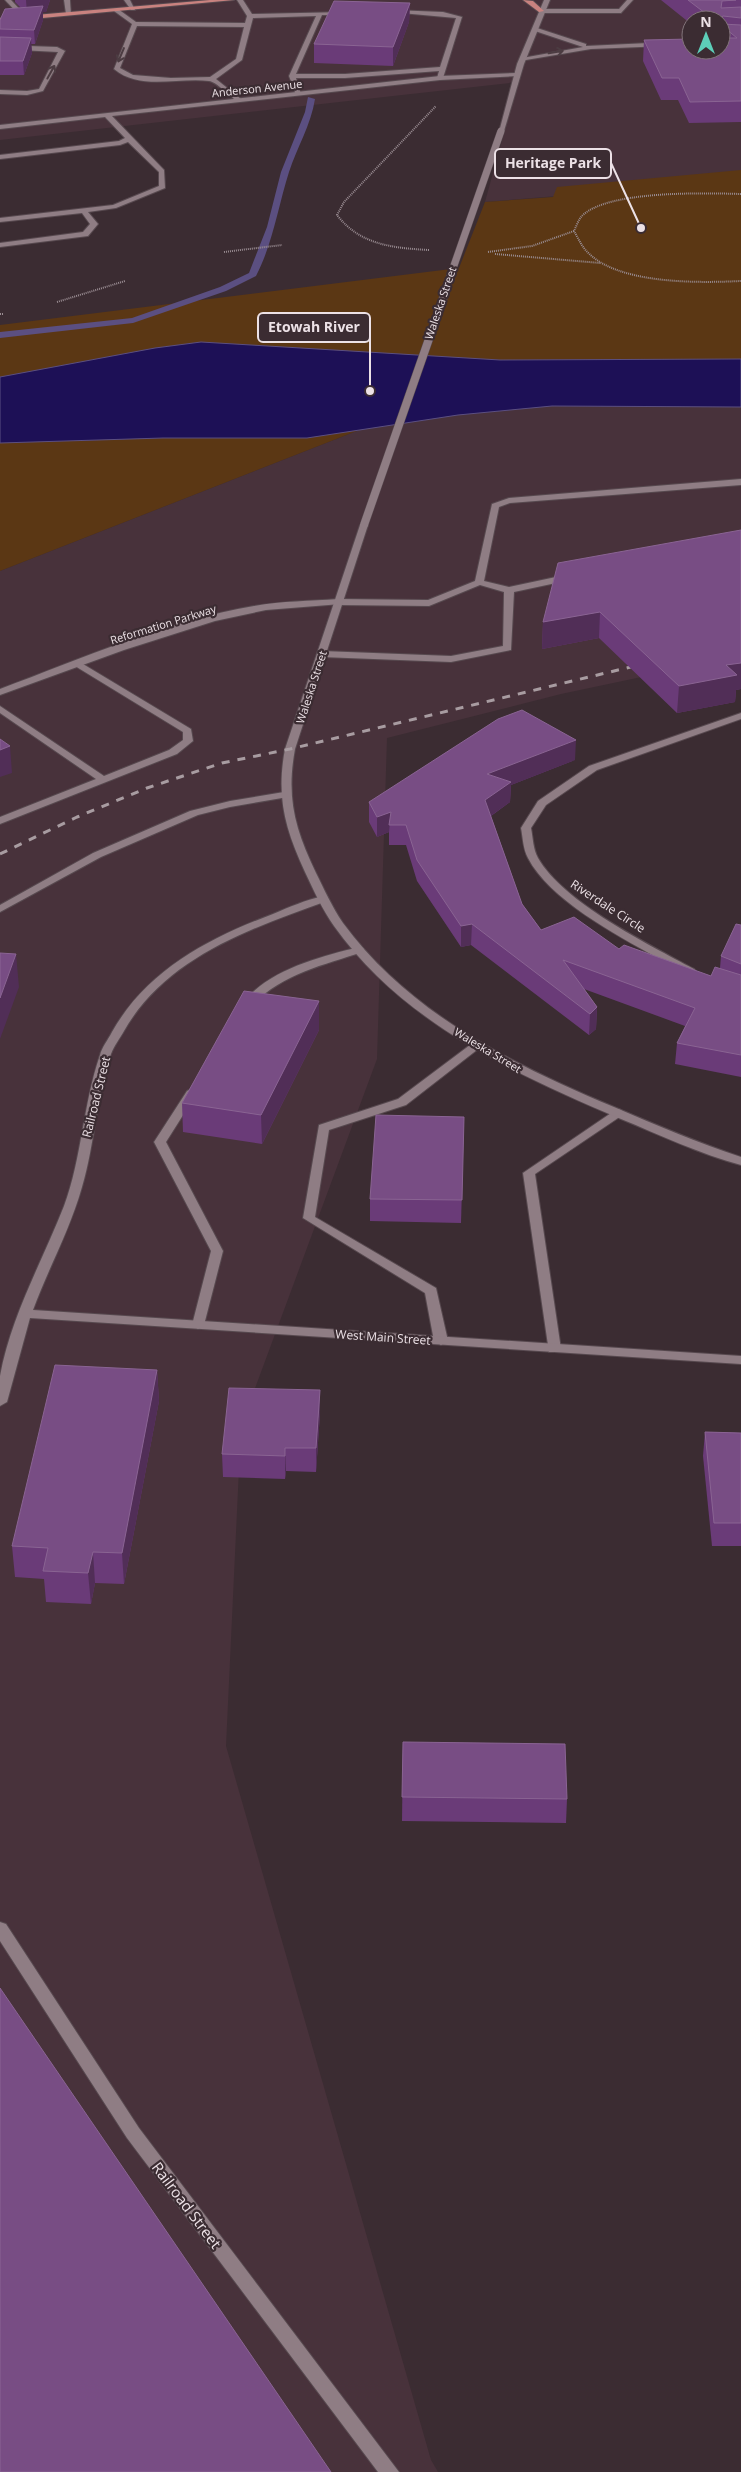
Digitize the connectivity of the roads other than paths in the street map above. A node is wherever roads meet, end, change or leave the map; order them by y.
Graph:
1 (8, 0) edge
2 (67, 0) edge
3 (127, 0) edge
4 (231, 0) edge
5 (240, 0) edge
6 (526, 0) edge
7 (547, 0) edge
8 (630, 0) edge
9 (202, 1) edge
10 (133, 8) junction
11 (116, 10) junction
12 (382, 12) edge
13 (541, 12) junction
14 (352, 13) edge
15 (69, 14) junction
16 (320, 14) junction
17 (250, 16) junction
18 (26, 18) junction
19 (0, 20) edge
20 (136, 24) junction
21 (249, 25) junction
22 (534, 29) junction
23 (681, 43) edge
24 (0, 47) edge
25 (591, 47) junction
26 (522, 60) junction
27 (443, 69) junction
28 (516, 75) junction
29 (292, 76) junction
30 (440, 78) junction
31 (212, 79) junction
32 (0, 92) edge
33 (298, 94) junction
34 (239, 100) junction
35 (107, 115) junction
36 (0, 128) edge
37 (129, 139) junction
38 (0, 157) edge
39 (83, 210) junction
40 (0, 220) edge
41 (0, 245) edge
42 (741, 482) edge
43 (577, 576) edge
44 (479, 582) junction
45 (509, 590) junction
46 (338, 602) junction
47 (322, 654) junction
48 (78, 664) junction
49 (0, 692) edge
50 (0, 709) edge
51 (741, 716) edge
52 (104, 780) junction
53 (284, 795) junction
54 (0, 821) edge
55 (323, 899) junction
56 (0, 909) edge
57 (359, 950) junction
58 (702, 977) edge
59 (241, 1014) edge
60 (478, 1044) junction
61 (195, 1086) edge
62 (618, 1113) junction
63 (741, 1161) edge
64 (25, 1314) junction
65 (198, 1325) junction
66 (441, 1341) junction
67 (554, 1349) junction
68 (741, 1360) edge
69 (0, 1402) edge
70 (0, 1928) edge
71 (389, 2472) edge

1 - 18 street
2 - 15 street
3 - 10 street
4 - 9 main road
5 - 17 street
6 - 13 main road
7 - 13 street, Waleska Street
8 - 13 street
9 - 10 main road
10 - 11 main road
11 - 15 main road
11 - 20 street
12 - 27 street
13 - 22 street, Waleska Street
14 - 16 street
15 - 18 main road
16 - 17 street
16 - 29 street
17 - 21 street
18 - 19 main road
20 - 21 street
20 -> 31 street
21 - 31 street
22 - 25 street
22 - 26 street, Waleska Street
23 - 25 street
32 -> 24 street
26 -> 25 street
26 - 28 street, Waleska Street
27 - 29 street
27 - 30 street
28 - 30 street, Anderson Avenue
28 - 46 street, Waleska Street, bridge
29 - 33 street
30 - 33 street, Anderson Avenue
31 - 34 street
33 - 34 street, Anderson Avenue
34 - 35 street, Anderson Avenue
35 - 36 street, Anderson Avenue
35 - 37 street
37 - 38 street
37 - 39 street
39 - 40 street
39 - 41 street
42 - 44 street
43 - 45 street
44 - 45 street
44 - 46 street, Reformation Parkway
45 - 47 street
46 - 47 street, Waleska Street
46 - 48 street, Reformation Parkway
47 - 53 street, Waleska Street
48 - 49 street, Reformation Parkway
48 - 52 street
50 - 52 street
51 - 58 street, Riverdale Circle
52 - 54 street
53 - 55 street, Waleska Street
53 - 56 street
55 - 57 street, Waleska Street
55 - 64 street, Railroad Street
57 - 59 street
57 - 60 street, Waleska Street
60 - 62 street, Waleska Street
60 - 66 street
61 - 65 street
62 - 63 street, Waleska Street
62 - 67 street
64 - 65 street, West Main Street
64 - 69 street, Railroad Street
65 - 66 street, West Main Street
66 - 67 street, West Main Street
67 - 68 street, West Main Street
70 - 71 street, Railroad Street

